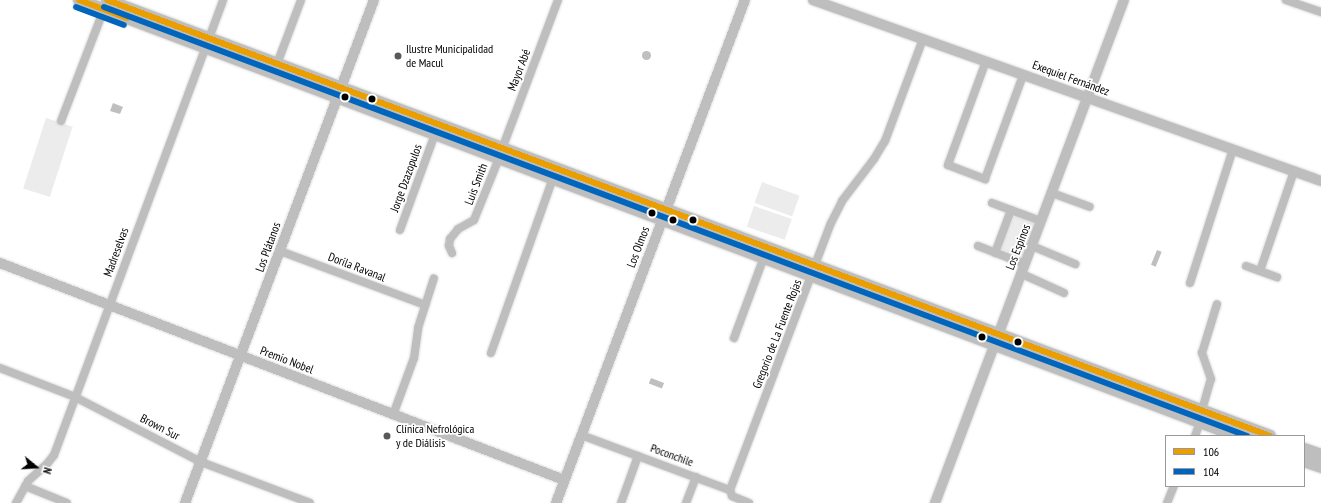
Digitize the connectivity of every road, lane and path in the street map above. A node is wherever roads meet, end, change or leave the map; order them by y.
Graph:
1 (78, 0) edge
2 (223, 0) edge
3 (301, 0) edge
4 (374, 0) edge
5 (558, 0) edge
6 (745, 0) edge
7 (813, 0) edge
8 (1124, 0) edge
9 (1286, 0) edge
10 (107, 3) edge
11 (1321, 12) edge
12 (923, 39) junction
13 (207, 43) junction
14 (986, 62) junction
15 (277, 64) junction
16 (1023, 75) junction
17 (339, 93) junction
18 (1088, 98) junction
19 (61, 121) dead end
20 (435, 134) junction
21 (1233, 149) junction
22 (500, 153) junction
23 (1294, 171) junction
24 (554, 173) junction
25 (1321, 181) edge
26 (1052, 193) junction
27 (992, 203) dead end
28 (1090, 207) dead end
29 (1011, 210) junction
30 (664, 214) junction
31 (1041, 221) junction
32 (400, 230) dead end
33 (978, 246) dead end
34 (1032, 246) junction
35 (280, 251) junction
36 (452, 253) dead end
37 (995, 253) junction
38 (764, 257) junction
39 (0, 264) edge
40 (1076, 264) dead end
41 (1246, 266) dead end
42 (1023, 269) junction
43 (814, 270) junction
44 (1260, 271) junction
45 (1277, 277) dead end
46 (434, 278) dead end
47 (1190, 284) dead end
48 (1064, 293) dead end
49 (1217, 304) dead end
50 (425, 305) junction
51 (109, 306) junction
52 (734, 338) dead end
53 (997, 339) junction
54 (491, 353) dead end
55 (241, 356) junction
56 (0, 368) edge
57 (76, 397) junction
58 (393, 415) junction
59 (1201, 416) junction
60 (581, 434) junction
61 (1195, 435) edge
62 (1235, 435) edge
63 (1267, 435) edge
64 (1305, 449) edge
65 (1321, 455) edge
66 (638, 456) junction
67 (1305, 461) edge
68 (202, 462) junction
69 (1321, 468) edge
70 (696, 477) junction
71 (564, 480) junction
72 (25, 486) junction
73 (1174, 487) edge
74 (730, 490) junction
75 (16, 503) edge
76 (67, 503) edge
77 (185, 503) edge
78 (310, 503) edge
79 (556, 503) edge
80 (621, 503) edge
81 (686, 503) edge
82 (749, 503) edge
83 (935, 503) edge
84 (1167, 503) edge

1 - 10 main road
2 - 13 street, Madreselvas
3 - 15 street
4 - 17 street, Los Plátanos
5 - 22 street, Mayor Abé
6 - 30 street, Los Olmos
7 - 12 street, Exequiel Fernández
8 - 18 street, Los Espinos
9 - 11 street
10 - 13 main road
10 - 19 street
12 - 14 street, Exequiel Fernández
12 - 43 street, Gregorio de La Fuente Rojas
13 - 15 main road
13 - 17 main road
13 - 51 street, Madreselvas
14 - 16 street, Exequiel Fernández
14 - 16 street
15 - 17 main road
16 - 18 street, Exequiel Fernández
17 - 20 main road
17 - 22 main road
17 - 35 street, Los Plátanos
18 - 21 street, Exequiel Fernández
18 - 26 street, Los Espinos
20 - 22 main road
20 - 32 street, Jorge Dzazopulos
21 - 23 street, Exequiel Fernández
21 - 47 street
22 - 24 main road
22 - 36 street, Luis Smith
23 - 25 street, Exequiel Fernández
23 - 44 street
24 - 30 main road
24 - 54 street
26 - 28 street
26 - 31 street, Los Espinos
27 - 29 street
29 - 31 street
29 - 37 street
30 - 38 main road
30 - 43 main road
30 - 60 street, Los Olmos
31 - 34 street, Los Espinos
33 - 37 street
34 - 40 street
34 - 42 street, Los Espinos
35 - 50 street, Dorila Ravanal
35 - 55 street, Los Plátanos
37 - 42 street
38 - 43 main road
38 - 52 street
39 - 51 street, Premio Nobel
41 - 44 street
42 - 48 street
42 - 53 street, Los Espinos
43 - 53 main road
43 - 74 street, Gregorio de La Fuente Rojas
44 - 45 street
46 - 50 street
49 - 59 street
50 - 58 street
51 - 55 street, Premio Nobel
51 - 57 street, Madreselvas
53 - 59 main road
53 - 83 street, Los Espinos
55 - 58 street, Premio Nobel
55 - 68 street, Los Plátanos
56 - 57 street, Brown Sur
57 - 68 street, Brown Sur
57 - 72 street, Madreselvas
58 - 71 street, Premio Nobel
59 - 61 street
59 - 62 main road
59 - 63 main road
60 - 66 street, Poconchile
60 - 71 street, Los Olmos
64 - 65 main road
66 - 70 street, Poconchile
66 - 80 street
67 - 69 main road
68 - 77 street, Los Plátanos
68 - 78 street, Brown Sur
70 - 74 street, Poconchile
70 - 81 street
71 - 79 street, Los Olmos
72 - 75 street, Madreselvas
72 - 76 street
73 - 84 street
74 - 82 street, Poconchile

